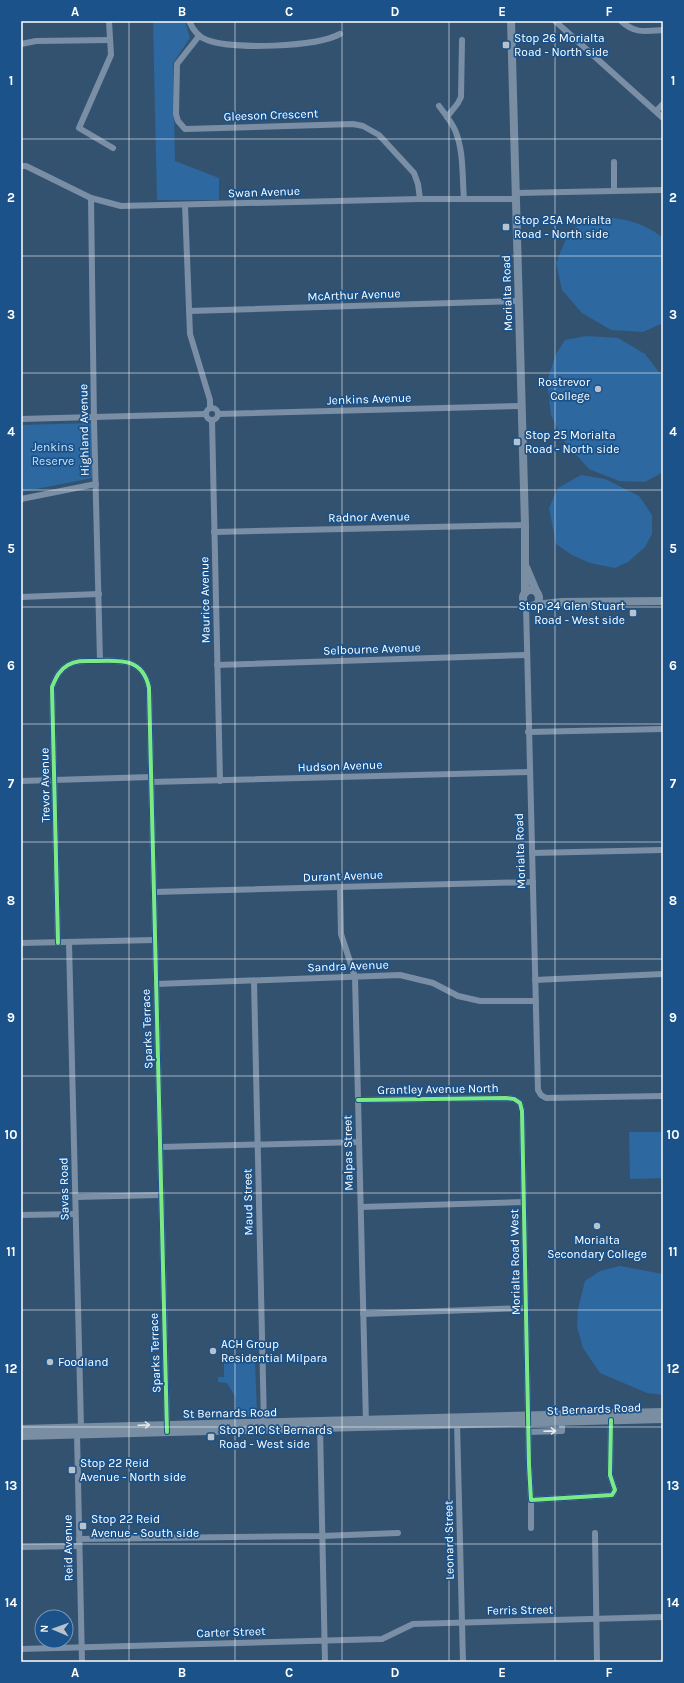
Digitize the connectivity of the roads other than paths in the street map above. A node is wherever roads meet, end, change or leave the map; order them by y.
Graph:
1 (109, 21) edge
2 (189, 21) edge
3 (511, 21) edge
4 (555, 21) edge
5 (621, 21) edge
6 (663, 30) edge
7 (340, 34) dead end
8 (198, 36) junction
9 (110, 40) junction
10 (462, 40) dead end
11 (21, 44) edge
12 (663, 104) edge
13 (439, 106) dead end
14 (656, 111) junction
15 (447, 117) junction
16 (663, 118) edge
17 (113, 148) dead end
18 (614, 162) dead end
19 (21, 166) edge
20 (663, 190) edge
21 (614, 191) junction
22 (516, 196) junction
23 (91, 198) junction
24 (420, 199) junction
25 (464, 199) junction
26 (185, 205) junction
27 (519, 301) junction
28 (189, 311) junction
29 (522, 406) junction
30 (210, 408) junction
31 (205, 414) junction
32 (218, 414) junction
33 (94, 417) junction
34 (21, 419) edge
35 (212, 420) junction
36 (96, 484) junction
37 (21, 499) edge
38 (525, 525) junction
39 (214, 532) junction
40 (525, 564) junction
41 (525, 593) junction
42 (99, 594) junction
43 (538, 594) junction
44 (21, 597) edge
45 (663, 601) edge
46 (562, 602) junction
47 (526, 605) junction
48 (536, 605) junction
49 (526, 655) junction
50 (100, 661) junction
51 (217, 665) junction
52 (663, 729) edge
53 (528, 732) junction
54 (530, 772) junction
55 (151, 780) junction
56 (21, 781) edge
57 (55, 781) junction
58 (220, 781) junction
59 (663, 850) edge
60 (532, 853) junction
61 (533, 882) junction
62 (340, 887) junction
63 (154, 892) junction
64 (155, 940) junction
65 (21, 943) edge
66 (58, 943) junction
67 (68, 943) junction
68 (663, 974) edge
69 (355, 977) junction
70 (535, 980) junction
71 (254, 981) junction
72 (156, 984) junction
73 (536, 1002) junction
74 (663, 1096) edge
75 (358, 1100) junction
76 (518, 1101) joint
77 (359, 1142) junction
78 (258, 1144) junction
79 (160, 1147) junction
80 (160, 1195) junction
81 (76, 1197) junction
82 (523, 1202) junction
83 (361, 1207) junction
84 (75, 1214) junction
85 (21, 1215) edge
86 (526, 1308) junction
87 (363, 1314) junction
88 (663, 1412) edge
89 (663, 1419) edge
90 (528, 1420) junction
91 (611, 1420) junction
92 (457, 1421) junction
93 (562, 1421) junction
94 (366, 1423) junction
95 (320, 1424) junction
96 (264, 1426) junction
97 (167, 1428) junction
98 (21, 1429) edge
99 (79, 1431) junction
100 (528, 1432) junction
101 (21, 1436) edge
102 (531, 1500) junction
103 (531, 1528) dead end
104 (398, 1533) dead end
105 (595, 1533) dead end
106 (322, 1536) junction
107 (79, 1542) junction
108 (21, 1547) edge
109 (663, 1617) edge
110 (596, 1619) junction
111 (462, 1622) junction
112 (382, 1639) joint
113 (324, 1640) junction
114 (82, 1648) junction
115 (21, 1649) edge
116 (82, 1662) edge
117 (325, 1662) edge
118 (463, 1662) edge
119 (597, 1662) edge

1 - 9 street
2 - 8 street
3 - 22 main road, Morialta Road
4 - 14 street
5 - 6 street
7 - 8 street
8 - 24 street, Gleeson Crescent
9 - 11 street
9 - 17 street
10 - 15 street
12 - 14 street
13 - 15 street
14 - 16 street
15 - 25 street
18 - 21 street
19 - 23 street, Swan Avenue
20 - 21 street, Swan Avenue
21 - 22 street, Swan Avenue
22 - 25 street, Swan Avenue
22 - 27 main road, Morialta Road
23 - 26 street, Swan Avenue
23 - 33 street, Highland Avenue
24 - 25 street, Swan Avenue
24 - 26 street, Swan Avenue
26 - 28 street
27 - 28 street, McArthur Avenue
27 - 29 main road, Morialta Road
28 - 30 street
29 - 32 street, Jenkins Avenue
29 - 38 main road, Morialta Road
30 - 31 street
30 - 32 street
31 - 33 street
31 - 35 street
32 - 35 street
33 - 34 street
33 - 36 street, Highland Avenue
35 - 39 street, Maurice Avenue
36 - 37 street
36 - 42 street, Highland Avenue
38 - 39 street, Radnor Avenue
38 - 40 main road, Morialta Road
39 - 51 street, Maurice Avenue
40 - 41 main road, Morialta Road
40 - 43 main road, Morialta Road
41 - 43 main road
41 - 47 main road
42 - 44 street
42 - 50 street, Highland Avenue
43 - 46 main road
43 - 48 main road
45 - 46 main road
46 - 48 main road
47 - 48 main road
47 - 49 street, Morialta Road
49 - 51 street, Selbourne Avenue
49 - 53 street, Morialta Road
50 - 55 street, Sparks Terrace
50 - 57 street, Trevor Avenue
51 - 58 street, Maurice Avenue
52 - 53 street
53 - 54 street, Morialta Road
54 - 58 street, Hudson Avenue
54 - 60 street, Morialta Road
55 - 57 street, Hudson Avenue
55 - 58 street, Hudson Avenue
55 - 63 street, Sparks Terrace
56 - 57 street, Hudson Avenue
57 - 66 street, Trevor Avenue
59 - 60 street
60 - 61 street, Morialta Road
61 - 62 street, Durant Avenue
61 - 70 street, Morialta Road
62 - 63 street, Durant Avenue
62 - 69 street, Malpas Street
63 - 64 street, Sparks Terrace
64 - 67 street
64 - 72 street, Sparks Terrace
65 - 66 street
66 - 67 street
67 - 81 street, Savas Road
68 - 70 street
69 - 71 street, Sandra Avenue
69 - 73 street, Sandra Avenue
69 - 75 street, Malpas Street
70 - 73 street, Morialta Road
71 - 72 street, Sandra Avenue
71 - 78 street, Maud Street
72 - 79 street, Sparks Terrace
73 - 74 street, Morialta Road
75 - 76 street, Grantley Avenue North
75 - 77 street, Malpas Street
76 - 82 street, Morialta Road West
77 - 78 street
77 - 83 street, Malpas Street
78 - 79 street
78 - 96 street, Maud Street
79 - 80 street, Sparks Terrace
80 - 81 street
80 - 97 street, Sparks Terrace
81 - 84 street, Savas Road
82 - 83 street
82 - 86 street, Morialta Road West
83 - 87 street, Malpas Street
84 - 85 street
84 - 99 street, Savas Road
86 - 87 street
86 - 90 street, Morialta Road West
87 - 94 street, Malpas Street
88 - 90 main road, St Bernards Road
89 - 91 main road, St Bernards Road
90 - 92 main road, St Bernards Road
90 - 93 main road, St Bernards Road
90 - 100 street, Morialta Road West
91 - 93 main road, St Bernards Road
91 - 102 street
92 - 94 main road, St Bernards Road
92 - 111 street, Leonard Street
100 -> 93 street
94 - 95 main road, St Bernards Road
95 - 96 main road, St Bernards Road
95 - 106 street
96 - 97 main road, St Bernards Road
97 - 99 main road, St Bernards Road
98 - 99 main road, St Bernards Road
99 - 101 main road, St Bernards Road
99 - 107 street, Reid Avenue
100 - 102 street, Morialta Road West
102 - 103 street, Morialta Road West
104 - 106 street
105 - 110 street
106 - 107 street
106 - 113 street
107 - 108 street
107 - 114 street, Reid Avenue
109 - 110 street, Ferris Street
110 - 111 street, Ferris Street
110 - 119 street
111 - 112 street, Ferris Street
111 - 118 street, Leonard Street
112 - 113 street, Carter Street
113 - 114 street, Carter Street
113 - 117 street
114 - 115 street, Carter Street
114 - 116 street, Reid Avenue

